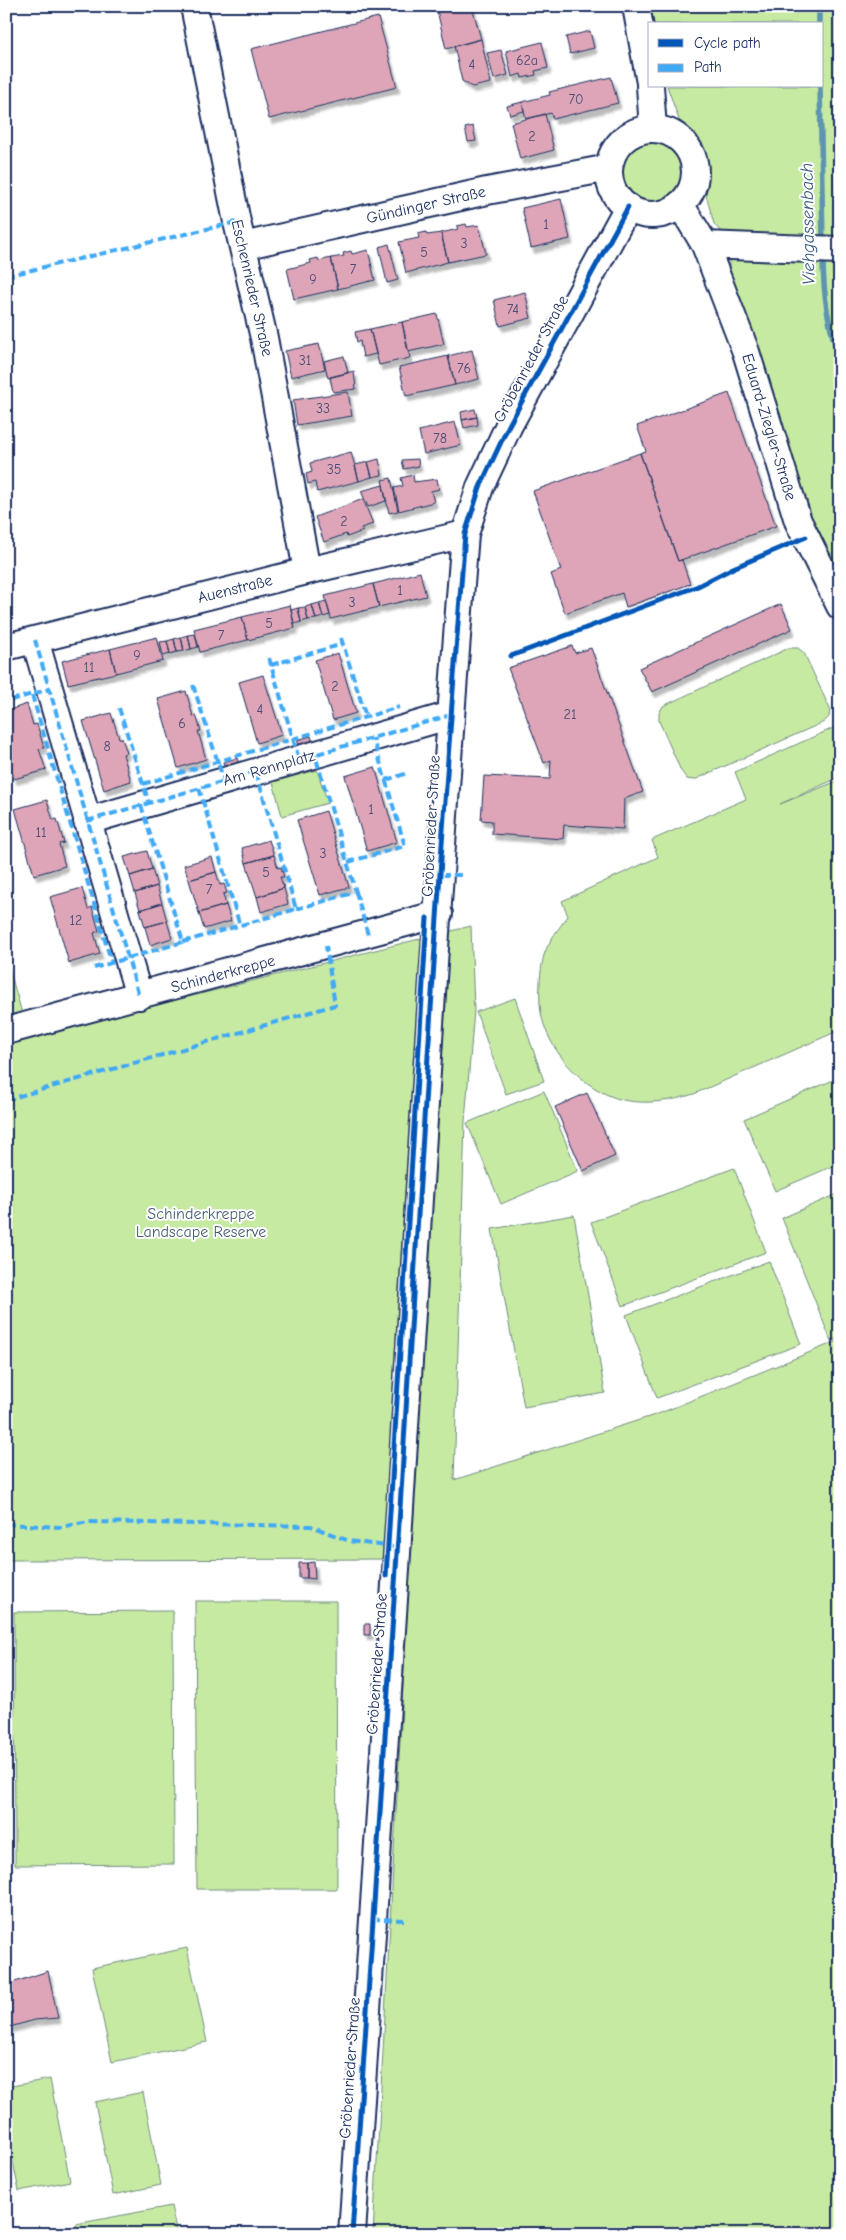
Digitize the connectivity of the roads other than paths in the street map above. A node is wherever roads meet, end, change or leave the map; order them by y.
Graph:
1 (194, 6) edge
2 (636, 6) edge
3 (648, 71) edge
4 (650, 88) edge
5 (653, 129) junction
6 (609, 168) junction
7 (680, 204) junction
8 (628, 207) junction
9 (705, 245) junction
10 (243, 246) junction
11 (828, 250) edge
12 (465, 534) junction
13 (307, 571) junction
14 (840, 606) edge
15 (35, 640) junction
16 (6, 647) edge
17 (451, 715) junction
18 (88, 821) junction
19 (439, 914) junction
20 (139, 996) junction
21 (6, 1031) edge
22 (352, 2234) edge

1 - 10 street, Eschenrieder Straße
2 - 3 street
4 - 5 street
5 - 6 street
5 - 7 street
6 - 8 street
6 - 10 street, Gündinger Straße
7 - 8 street
7 - 9 street, Eduard-Ziegler-Straße
8 - 12 street, Gröbenrieder Straße
9 - 11 street
9 - 14 street, Eduard-Ziegler-Straße
10 - 13 street, Eschenrieder Straße
12 - 13 street, Auenstraße
12 - 17 street, Gröbenrieder Straße
13 - 15 street, Auenstraße
15 - 16 street, Auenstraße
15 - 18 street
17 - 18 street, Am Rennplatz
17 - 19 street, Gröbenrieder Straße
18 - 20 street
19 - 20 street, Schinderkreppe
19 - 22 street, Gröbenrieder Straße
20 - 21 street, Schinderkreppe

